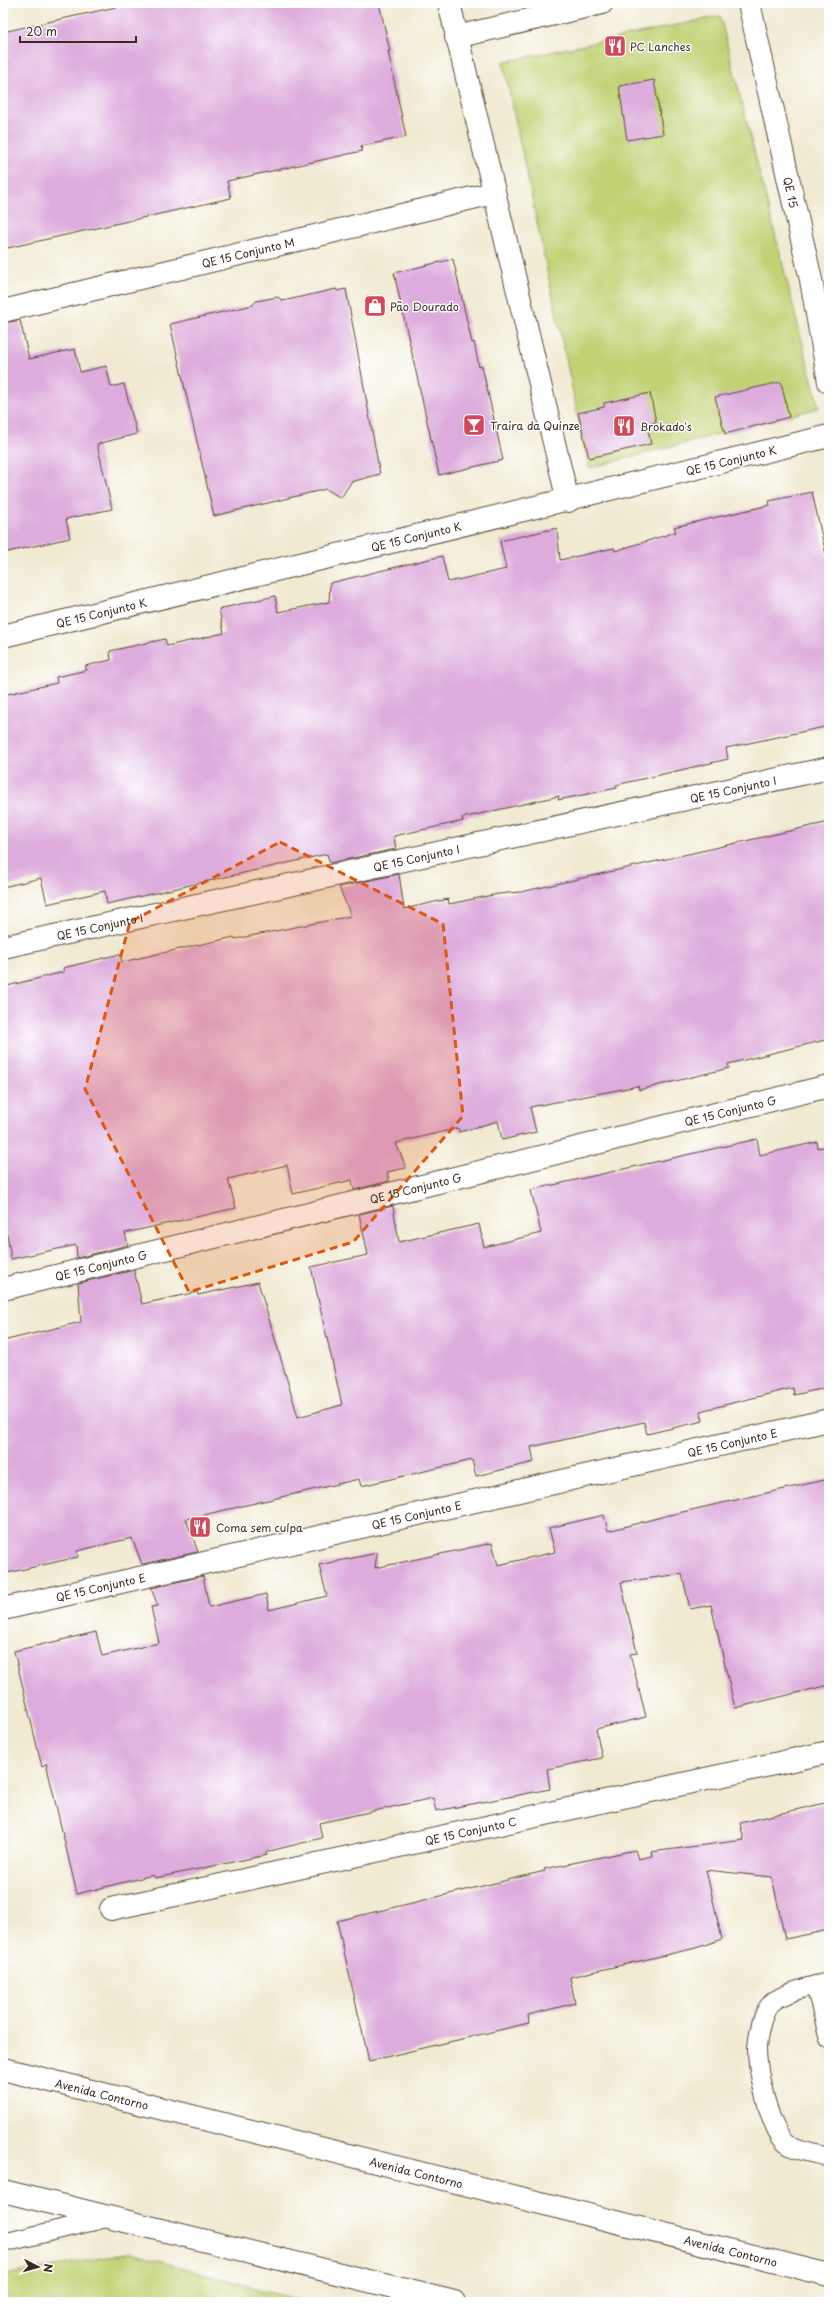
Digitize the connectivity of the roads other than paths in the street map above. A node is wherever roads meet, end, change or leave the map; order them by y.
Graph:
1 (449, 3) edge
2 (602, 3) edge
3 (749, 3) edge
4 (456, 37) junction
5 (493, 193) junction
6 (820, 278) edge
7 (3, 311) edge
8 (829, 382) edge
9 (829, 436) edge
10 (568, 501) junction
11 (3, 636) edge
12 (829, 768) edge
13 (3, 947) edge
14 (829, 1086) edge
15 (3, 1289) edge
16 (829, 1420) edge
17 (3, 1609) edge
18 (829, 1752) edge
19 (111, 1909) dead end
20 (822, 1983) edge
21 (829, 2038) edge
22 (3, 2069) edge
23 (829, 2157) edge
24 (3, 2191) edge
25 (112, 2217) junction
26 (3, 2242) edge
27 (829, 2275) edge
28 (454, 2302) edge

1 - 4 street
2 - 4 street
3 - 6 street, QE 15
4 - 5 street
5 - 7 street, QE 15 Conjunto M
5 - 10 street
6 - 8 street, QE 15
9 - 10 street, QE 15 Conjunto K
10 - 11 street, QE 15 Conjunto K
12 - 13 street, QE 15 Conjunto I
14 - 15 street, QE 15 Conjunto G
16 - 17 street, QE 15 Conjunto E
18 - 19 street, QE 15 Conjunto C
20 - 21 lane
20 - 23 lane
22 - 27 street, Avenida Contorno
24 - 25 street
25 - 26 lane
25 - 28 street

